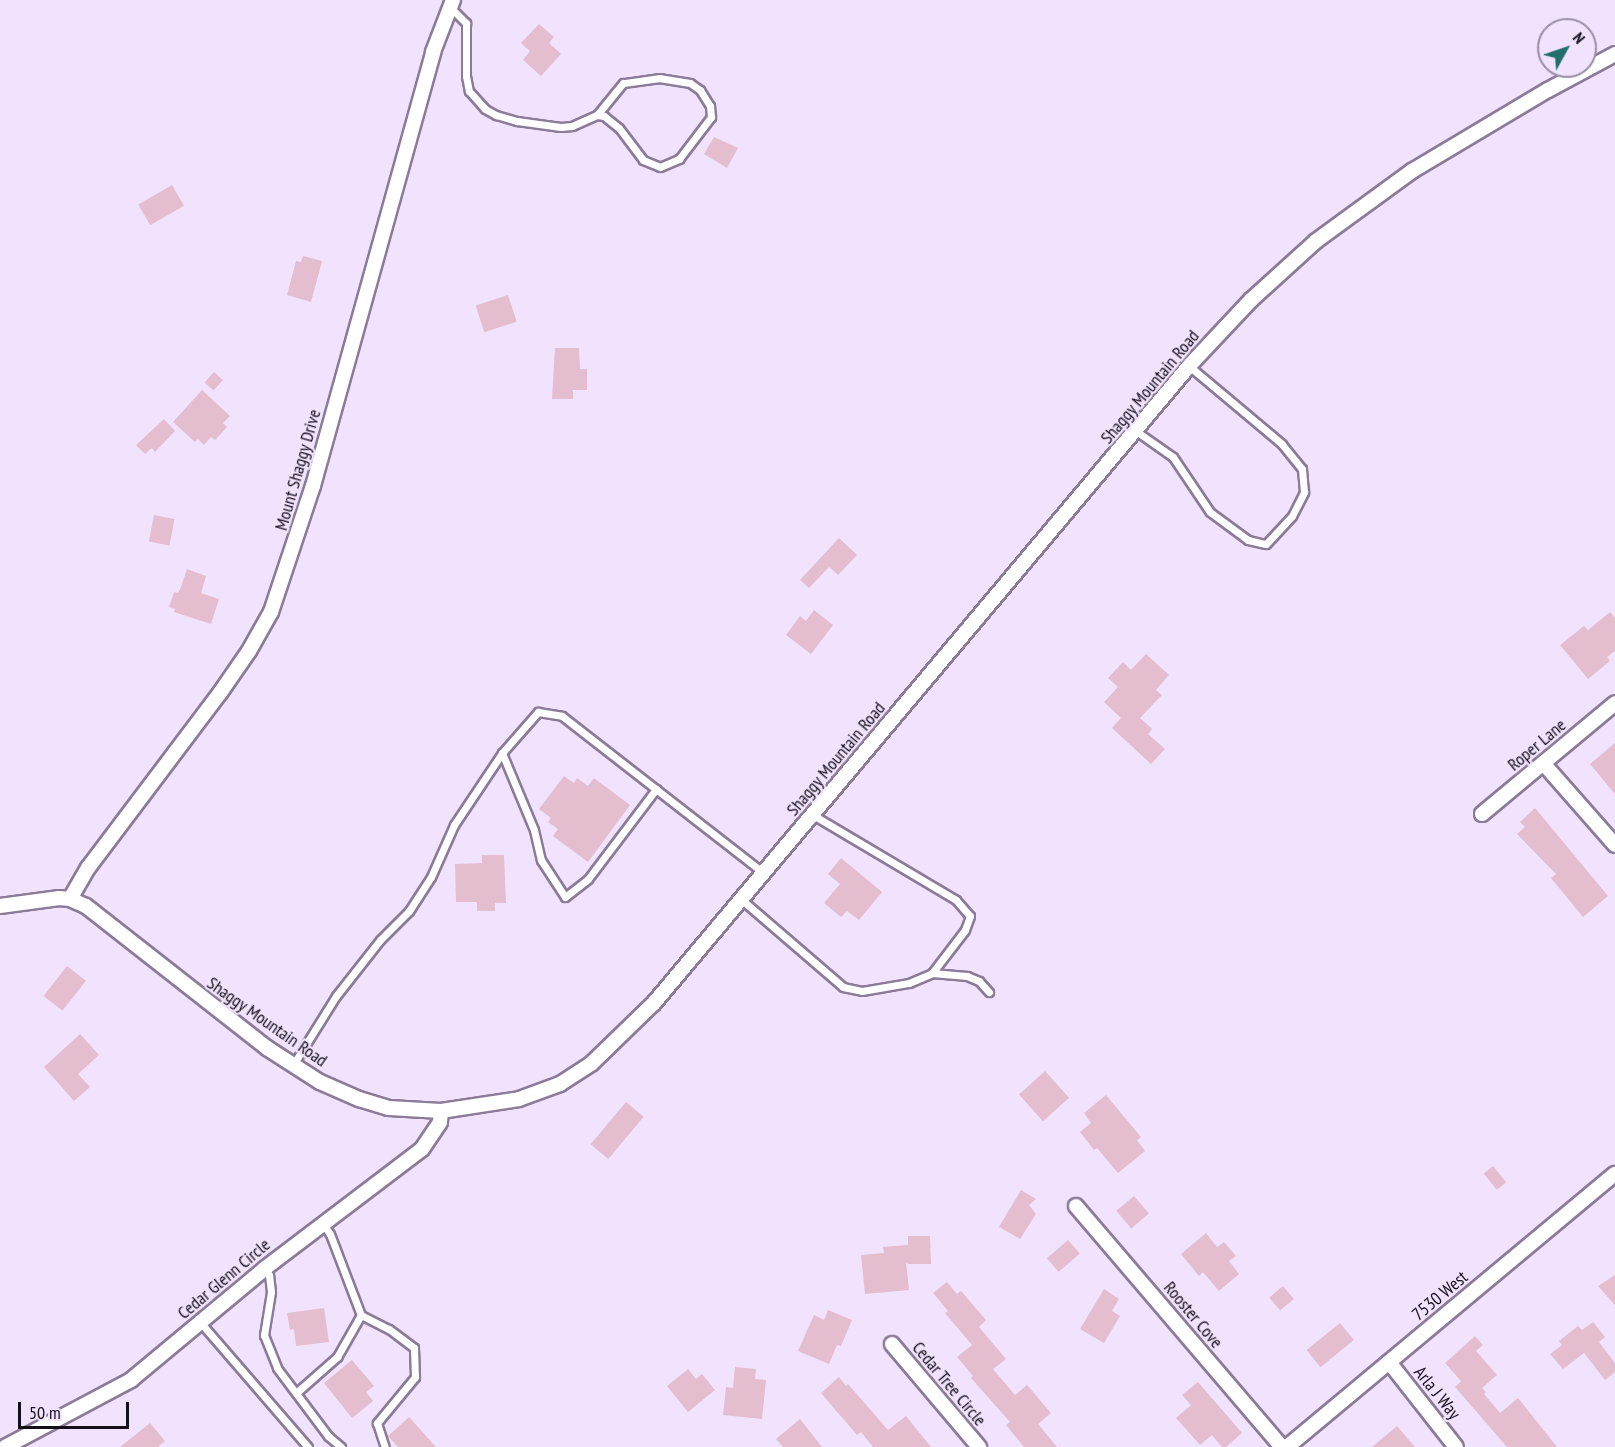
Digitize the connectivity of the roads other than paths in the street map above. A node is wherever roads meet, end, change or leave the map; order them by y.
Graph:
1 (451, 4) edge
2 (1615, 54) edge
3 (597, 115) junction
4 (1189, 366) junction
5 (1136, 431) junction
6 (1615, 704) edge
7 (502, 753) junction
8 (1543, 763) junction
9 (656, 789) junction
10 (1482, 814) dead end
11 (813, 815) junction
12 (1615, 845) edge
13 (764, 873) junction
14 (70, 899) junction
15 (742, 900) junction
16 (0, 906) edge
17 (932, 973) junction
18 (989, 992) dead end
19 (293, 1065) junction
20 (441, 1111) junction
21 (1615, 1174) edge
22 (1076, 1206) dead end
23 (323, 1223) junction
24 (264, 1269) junction
25 (361, 1316) junction
26 (200, 1322) junction
27 (892, 1344) dead end
28 (1389, 1362) junction
29 (296, 1393) junction
30 (5, 1447) edge
31 (308, 1447) edge
32 (341, 1447) edge
33 (385, 1447) edge
34 (979, 1447) edge
35 (1282, 1447) edge
36 (1287, 1447) edge
37 (1456, 1447) edge

1 - 3 lane
1 - 14 street, Mount Shaggy Drive
2 - 4 street, Shaggy Mountain Road
3 - 3 lane
4 - 5 street, Shaggy Mountain Road
4 - 5 lane
5 - 11 street, Shaggy Mountain Road
6 - 8 street, Roper Lane
7 - 9 lane
7 - 9 lane
7 - 19 lane
8 - 10 street, Roper Lane
8 - 12 street
9 - 13 lane
11 - 13 street, Shaggy Mountain Road
11 - 17 lane
13 - 15 street, Shaggy Mountain Road
14 - 16 street
14 - 19 street, Shaggy Mountain Road
15 - 17 lane
15 - 20 street, Shaggy Mountain Road
17 - 18 lane
19 - 20 street, Shaggy Mountain Road
20 - 23 street, Cedar Glenn Circle
21 - 28 street, 7530 West
22 - 35 street, Rooster Cove
23 - 24 street, Cedar Glenn Circle
23 - 25 lane
24 - 26 street, Cedar Glenn Circle
24 - 29 lane
25 - 29 lane
25 - 33 lane
26 - 30 street, Cedar Glenn Circle
26 - 31 lane
27 - 34 street, Cedar Tree Circle
28 - 36 street, 7530 West
28 - 37 street, Arla J Way
29 - 32 lane

